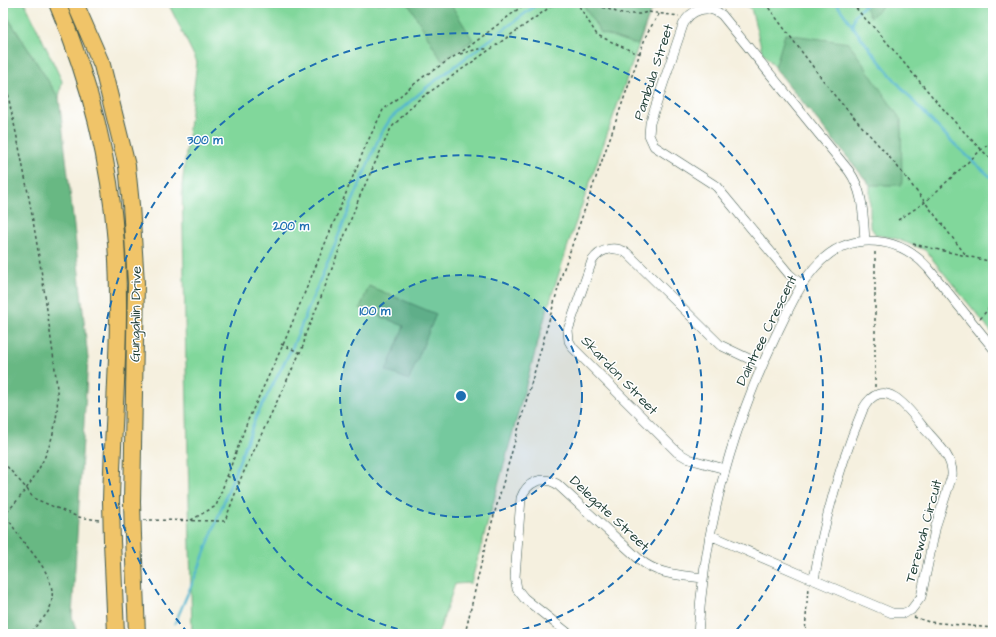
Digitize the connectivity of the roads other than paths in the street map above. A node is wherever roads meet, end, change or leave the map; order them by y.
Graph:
1 (46, 3) edge
2 (57, 3) edge
3 (75, 3) edge
4 (86, 3) edge
5 (102, 66) junction
6 (98, 133) junction
7 (865, 241) junction
8 (802, 285) junction
9 (993, 348) edge
10 (762, 365) junction
11 (725, 469) junction
12 (710, 535) junction
13 (703, 578) junction
14 (814, 580) junction
15 (116, 634) edge
16 (137, 634) edge
17 (570, 634) edge
18 (698, 634) edge

1 - 6 highway
2 - 6 highway, Gungahlin Drive
3 - 5 highway, Gungahlin Drive
4 - 5 highway
5 - 16 highway, Gungahlin Drive, bridge
6 - 15 highway, Gungahlin Drive, bridge
7 - 8 street, Daintree Crescent
7 - 8 street, Pambula Street
7 - 9 street, Daintree Crescent
8 - 10 street, Daintree Crescent
10 - 11 street, Daintree Crescent
10 - 11 street, Skardon Street
11 - 12 street, Daintree Crescent
12 - 13 street, Daintree Crescent
12 - 14 street
13 - 17 street, Delegate Street
13 - 18 street, Daintree Crescent
14 - 14 street, Terewah Circuit

